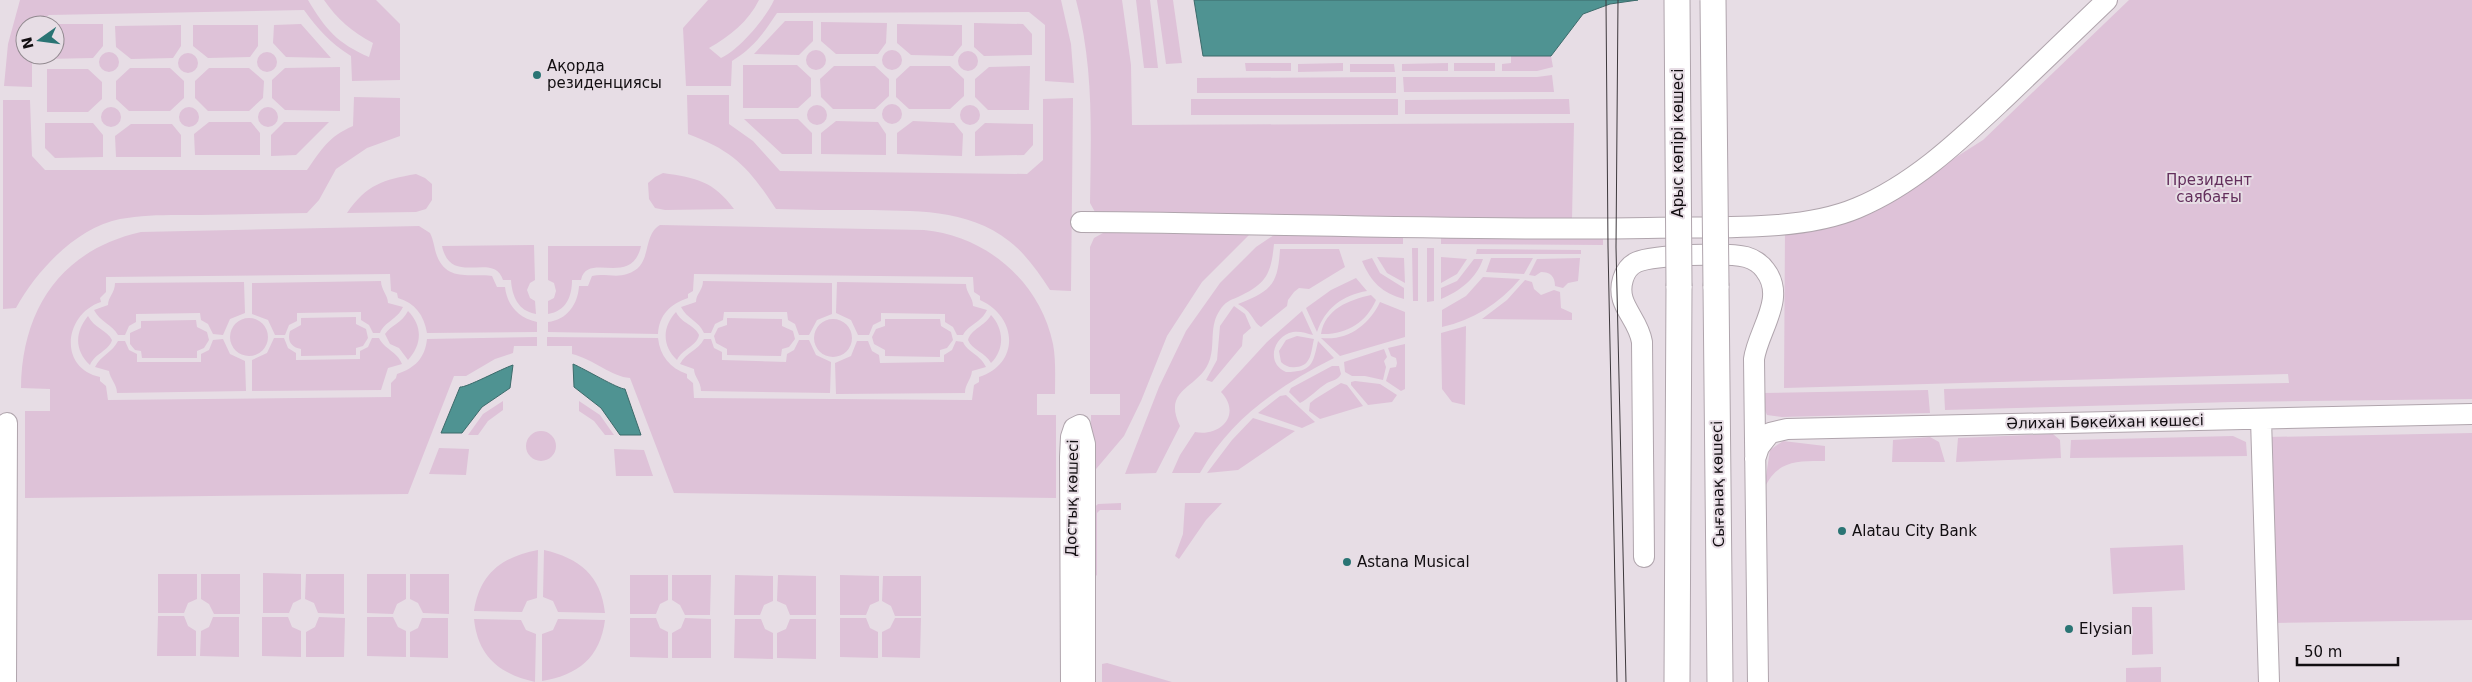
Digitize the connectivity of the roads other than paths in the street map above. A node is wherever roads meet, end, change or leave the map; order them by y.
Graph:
1 (1677, 0) edge
2 (1713, 0) edge
3 (2107, 0) edge
4 (1081, 222) dead end
5 (2472, 414) edge
6 (2261, 419) junction
7 (7, 423) dead end
8 (1755, 460) junction
9 (3, 495) edge
10 (1644, 556) dead end
11 (6, 682) edge
12 (1071, 682) edge
13 (1085, 682) edge
14 (1677, 682) edge
15 (1720, 682) edge
16 (1758, 682) edge
17 (2269, 682) edge

1 - 14 main road, Арыс көпірі көшесі, bridge
2 - 15 main road, Сығанақ көшесі, bridge
3 - 4 street
5 - 6 street, Әлихан Бөкейхан көшесі
6 - 8 street, Әлихан Бөкейхан көшесі
6 - 17 street
7 - 9 street
8 - 10 street
8 - 16 street
9 - 11 street
12 - 13 street, Достық көшесі

